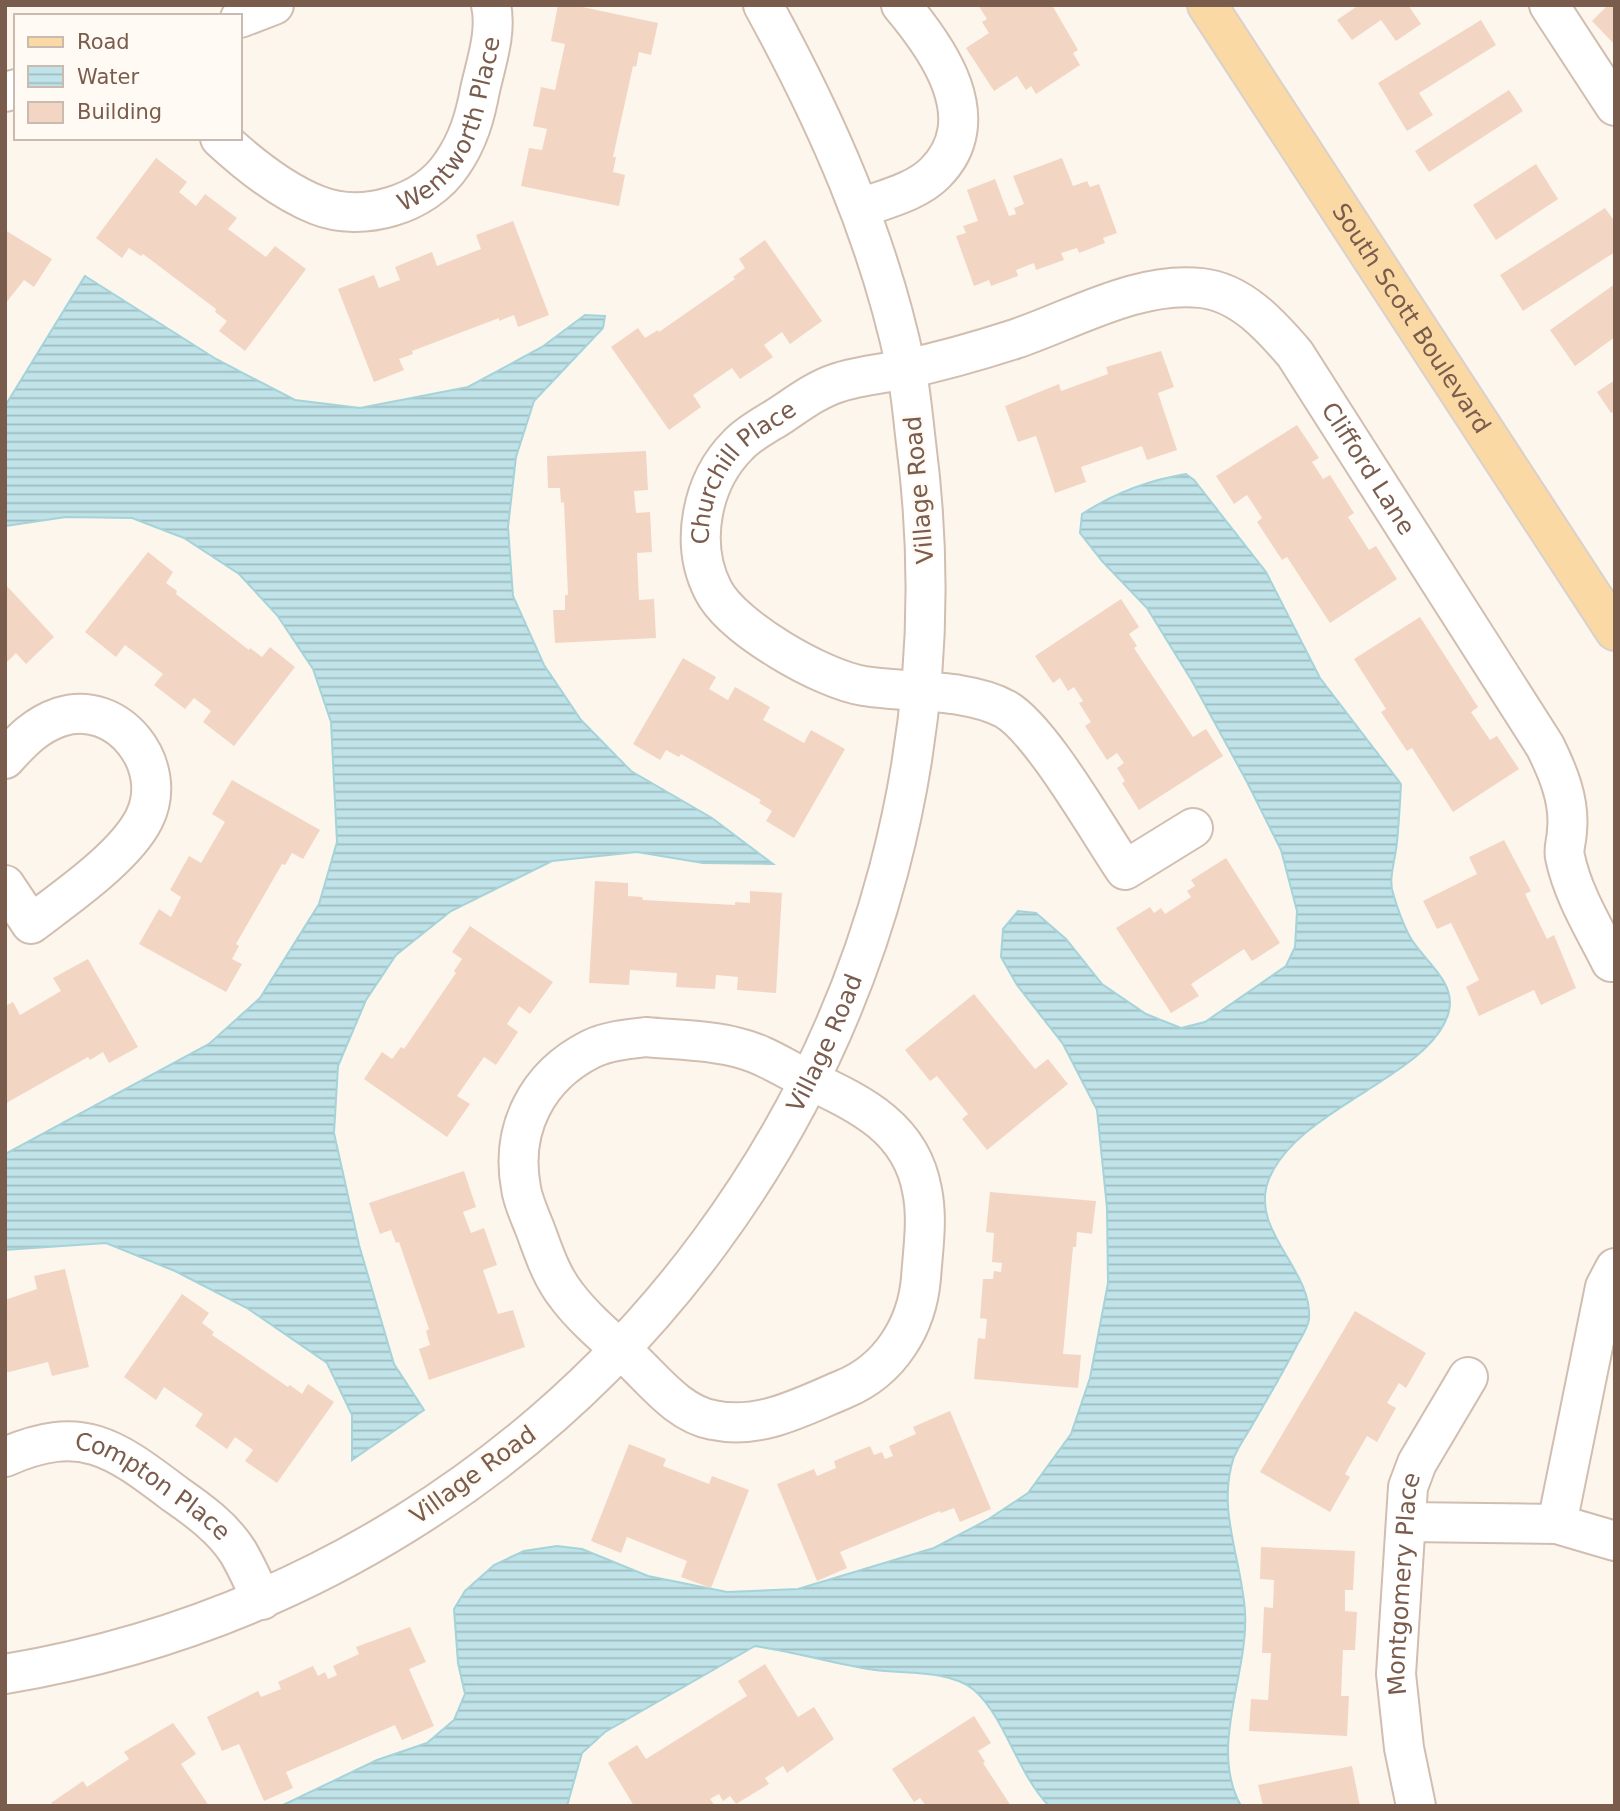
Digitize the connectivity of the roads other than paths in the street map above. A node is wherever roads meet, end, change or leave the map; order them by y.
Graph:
1 (274, 5) edge
2 (491, 5) edge
3 (901, 5) edge
4 (1207, 5) edge
5 (1549, 5) edge
6 (778, 10) edge
7 (242, 17) edge
8 (1615, 106) edge
9 (223, 140) edge
10 (861, 208) junction
11 (906, 369) junction
12 (1615, 631) edge
13 (923, 692) junction
14 (5, 759) edge
15 (1193, 828) dead end
16 (5, 885) edge
17 (18, 933) edge
18 (1611, 962) dead end
19 (809, 1080) junction
20 (1615, 1268) edge
21 (621, 1350) junction
22 (1468, 1377) dead end
23 (5, 1457) edge
24 (1406, 1522) junction
25 (1557, 1524) junction
26 (1615, 1541) edge
27 (262, 1600) junction
28 (5, 1674) edge
29 (1416, 1806) edge

1 - 7 street
2 - 9 street, Wentworth Place
3 - 10 street
4 - 12 main road, South Scott Boulevard
5 - 8 street
6 - 10 street, Village Road
10 - 11 street, Village Road
11 - 13 street, Village Road
11 - 13 street, Churchill Place
11 - 18 street, Clifford Lane
13 - 15 street, Churchill Place
13 - 19 street, Village Road
14 - 17 street
16 - 17 street
19 - 21 street, Village Road
19 - 21 street
19 - 21 street
20 - 25 street
21 - 27 street, Village Road
22 - 24 street, Montgomery Place
23 - 27 street, Compton Place
24 - 25 street
24 - 29 street, Montgomery Place
25 - 26 street
27 - 28 street, Village Road

